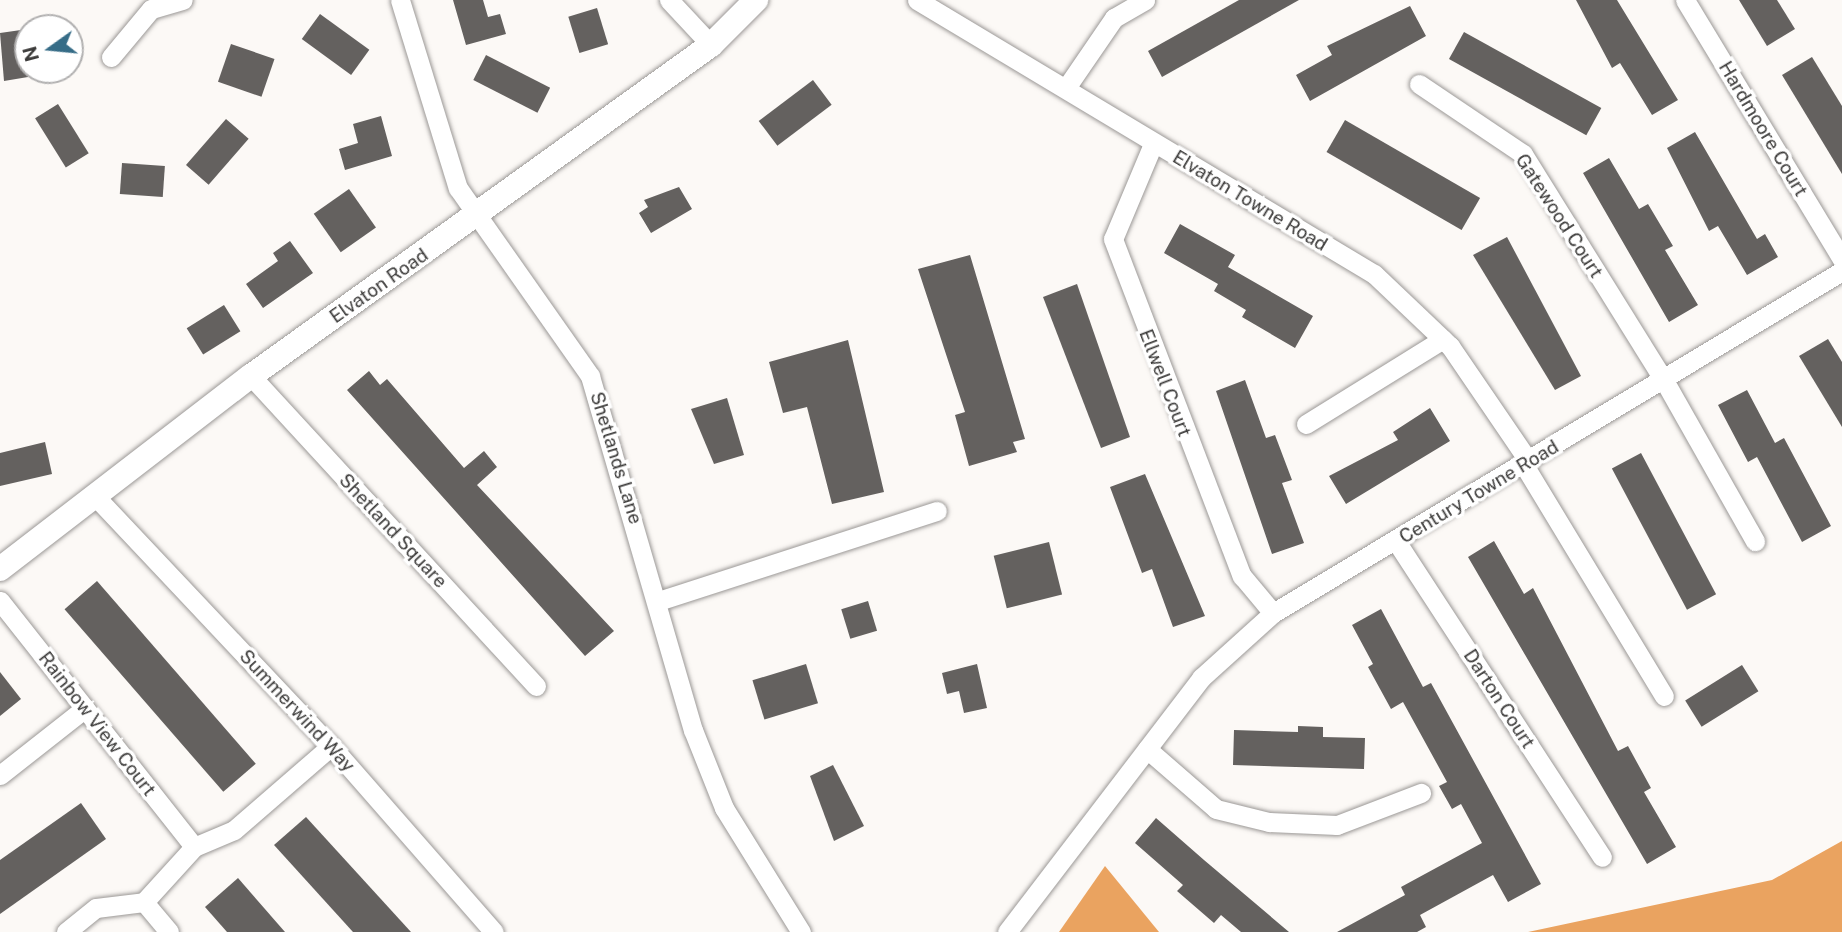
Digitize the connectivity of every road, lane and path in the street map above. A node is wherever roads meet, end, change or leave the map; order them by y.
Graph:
1 (183, 0) edge
2 (400, 0) edge
3 (668, 0) edge
4 (756, 0) edge
5 (1145, 0) edge
6 (1685, 0) edge
7 (922, 1) edge
8 (711, 45) junction
9 (111, 57) dead end
10 (1419, 84) dead end
11 (1066, 88) junction
12 (1153, 144) junction
13 (478, 216) junction
14 (1842, 259) edge
15 (1842, 271) edge
16 (1443, 339) junction
17 (251, 376) junction
18 (1665, 382) junction
19 (1306, 424) dead end
20 (1527, 464) junction
21 (95, 496) junction
22 (937, 511) dead end
23 (1396, 541) junction
24 (1755, 541) dead end
25 (0, 569) edge
26 (0, 601) edge
27 (658, 601) junction
28 (1273, 613) junction
29 (536, 686) dead end
30 (1664, 696) dead end
31 (85, 708) junction
32 (331, 746) junction
33 (1147, 749) junction
34 (0, 775) edge
35 (1421, 793) dead end
36 (194, 847) junction
37 (1602, 857) dead end
38 (144, 902) junction
39 (66, 932) edge
40 (169, 932) edge
41 (494, 932) edge
42 (801, 932) edge
43 (1007, 932) edge

1 - 9 street
2 - 13 street, Shetlands Lane
3 - 8 street
4 - 8 street, Elvaton Road
5 - 11 street
6 - 14 street, Hardmoore Court
7 - 11 street, Elvaton Towne Road
8 - 13 street, Elvaton Road
10 - 18 street, Gatewood Court
11 - 12 street, Elvaton Towne Road
12 - 16 street, Elvaton Towne Road
12 - 28 street, Ellwell Court
13 - 17 street, Elvaton Road
13 - 27 street, Shetlands Lane
15 - 18 street, Century Towne Road
16 - 19 street
16 - 20 street, Elvaton Towne Road
17 - 21 street, Elvaton Road
17 - 29 street, Shetland Square
18 - 20 street, Century Towne Road
18 - 24 street, Gatewood Court
20 - 23 street, Century Towne Road
20 - 30 street, Elvaton Towne Road
21 - 25 street, Elvaton Road
21 - 32 street, Summerwind Way
22 - 27 street
23 - 28 street, Century Towne Road
23 - 37 street, Darton Court
26 - 31 street, Rainbow View Court
27 - 42 street, Shetlands Lane
28 - 33 street, Century Towne Road
31 - 34 street
31 - 36 street, Rainbow View Court
32 - 36 street
32 - 41 street, Summerwind Way
33 - 35 street
33 - 43 street, Century Towne Road
36 - 38 street
38 - 39 street
38 - 40 street

